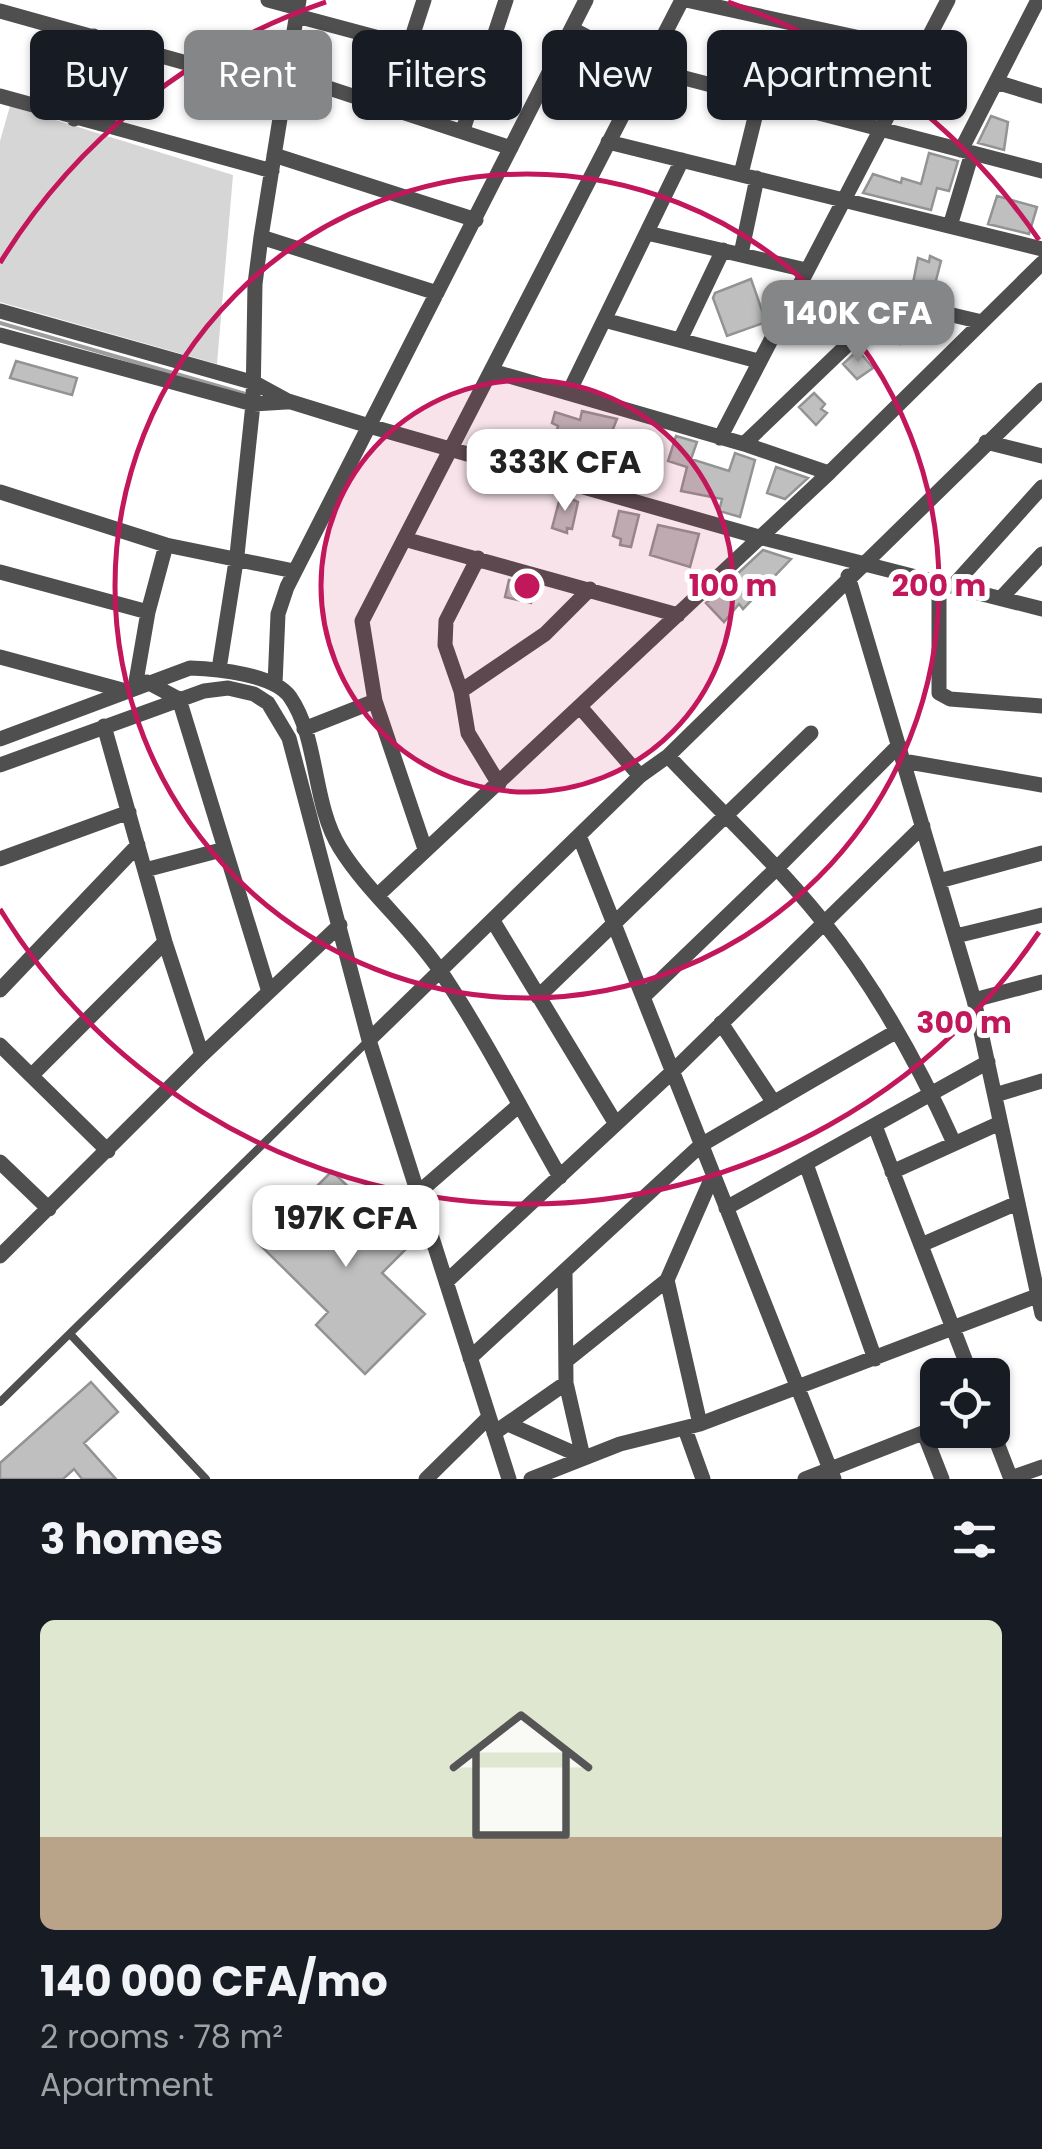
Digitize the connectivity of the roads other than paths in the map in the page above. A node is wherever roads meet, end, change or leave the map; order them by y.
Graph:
1 (268, 0) edge
2 (424, 0) edge
3 (506, 0) edge
4 (586, 0) edge
5 (684, 0) edge
6 (948, 0) edge
7 (1038, 0) edge
8 (298, 8) edge
9 (10, 9) edge
10 (572, 29) joint
11 (75, 30) edge
12 (362, 30) edge
13 (414, 30) edge
14 (667, 30) edge
15 (826, 30) edge
16 (931, 30) edge
17 (996, 82) junction
18 (1042, 96) edge
19 (1, 100) edge
20 (30, 108) edge
21 (78, 120) edge
22 (281, 120) edge
23 (429, 120) edge
24 (619, 120) edge
25 (757, 120) edge
26 (852, 120) edge
27 (884, 120) edge
28 (880, 127) junction
29 (463, 130) junction
30 (608, 142) junction
31 (511, 148) junction
32 (967, 152) junction
33 (682, 160) junction
34 (272, 163) junction
35 (1042, 171) edge
36 (749, 176) junction
37 (844, 198) junction
38 (476, 220) junction
39 (950, 226) junction
40 (647, 233) junction
41 (260, 238) junction
42 (1042, 249) edge
43 (722, 250) junction
44 (740, 254) junction
45 (1042, 263) edge
46 (806, 270) junction
47 (437, 293) junction
48 (0, 311) edge
49 (604, 320) junction
50 (982, 322) junction
51 (0, 334) edge
52 (680, 340) junction
53 (758, 361) junction
54 (492, 371) junction
55 (255, 384) junction
56 (1042, 390) edge
57 (569, 392) junction
58 (288, 402) junction
59 (253, 404) junction
60 (369, 426) junction
61 (720, 438) junction
62 (986, 442) junction
63 (744, 444) junction
64 (452, 448) junction
65 (1042, 456) edge
66 (829, 473) junction
67 (1042, 487) edge
68 (0, 492) edge
69 (404, 538) junction
70 (759, 538) junction
71 (166, 544) junction
72 (1042, 554) edge
73 (478, 558) junction
74 (236, 561) junction
75 (863, 564) junction
76 (294, 571) junction
77 (0, 572) edge
78 (848, 576) junction
79 (946, 584) junction
80 (590, 588) junction
81 (1001, 598) junction
82 (1042, 610) edge
83 (148, 612) junction
84 (678, 615) junction
85 (0, 657) edge
86 (218, 669) junction
87 (275, 684) junction
88 (136, 687) junction
89 (461, 692) junction
90 (178, 699) junction
91 (375, 701) junction
92 (1042, 706) edge
93 (581, 708) junction
94 (104, 726) junction
95 (304, 730) junction
96 (811, 734) dead end
97 (0, 739) edge
98 (901, 753) junction
99 (668, 756) junction
100 (0, 765) edge
101 (640, 776) junction
102 (499, 784) junction
103 (1042, 784) edge
104 (128, 812) junction
105 (724, 815) junction
106 (923, 826) junction
107 (580, 838) junction
108 (138, 845) junction
109 (225, 849) junction
110 (425, 849) junction
111 (1042, 853) edge
112 (0, 859) edge
113 (777, 868) junction
114 (145, 870) junction
115 (939, 880) junction
116 (378, 894) junction
117 (1042, 914) edge
118 (493, 922) junction
119 (823, 922) junction
120 (340, 924) junction
121 (614, 925) junction
122 (956, 936) junction
123 (165, 942) junction
124 (441, 972) junction
125 (1042, 982) edge
126 (0, 990) edge
127 (270, 992) junction
128 (538, 997) junction
129 (643, 997) junction
130 (974, 1000) junction
131 (721, 1023) junction
132 (897, 1031) junction
133 (370, 1040) junction
134 (0, 1045) edge
135 (202, 1055) junction
136 (988, 1062) junction
137 (672, 1072) junction
138 (32, 1075) junction
139 (1042, 1082) edge
140 (932, 1094) junction
141 (995, 1095) junction
142 (774, 1102) junction
143 (518, 1106) junction
144 (1000, 1122) junction
145 (616, 1124) junction
146 (874, 1126) junction
147 (954, 1144) junction
148 (701, 1145) junction
149 (108, 1150) junction
150 (0, 1162) edge
151 (806, 1164) junction
152 (892, 1172) junction
153 (713, 1175) junction
154 (560, 1177) junction
155 (418, 1193) junction
156 (1017, 1203) junction
157 (726, 1208) junction
158 (50, 1209) junction
159 (920, 1245) junction
160 (0, 1256) edge
161 (565, 1271) junction
162 (667, 1280) junction
163 (446, 1282) junction
164 (1040, 1295) edge
165 (1042, 1314) edge
166 (953, 1329) junction
167 (70, 1334) junction
168 (470, 1358) junction
169 (964, 1358) edge
170 (875, 1359) junction
171 (566, 1362) junction
172 (566, 1382) junction
173 (798, 1388) junction
174 (0, 1402) edge
175 (497, 1425) junction
176 (692, 1426) junction
177 (920, 1435) edge
178 (935, 1448) edge
179 (999, 1448) edge
180 (584, 1457) junction
181 (1042, 1467) edge
182 (832, 1474) edge
183 (206, 1479) edge
184 (426, 1479) edge
185 (509, 1479) edge
186 (531, 1479) edge
187 (703, 1479) edge
188 (805, 1479) edge
189 (942, 1479) edge
190 (1011, 1479) edge

1 - 8 street
2 - 13 street
3 - 29 street
4 - 10 street
5 - 14 street
5 - 15 street
6 - 16 street
7 - 17 street
8 - 12 street
9 - 11 street
10 - 31 street
17 - 18 street
17 - 32 street
19 - 20 street
21 - 34 street
22 - 34 street
23 - 29 street
24 - 30 street
25 - 36 street
26 - 28 street
27 - 28 street
28 - 32 street
28 - 37 street
29 - 31 street
30 - 33 street
30 - 54 street
31 - 38 street
32 - 35 street
32 - 39 street
33 - 36 street
33 - 40 street
34 - 38 street
34 - 41 street
36 - 37 street
36 - 44 street
37 - 39 street
37 - 46 street
38 - 47 street
39 - 42 street
40 - 43 street
40 - 49 street
41 - 47 street
41 - 55 street
43 - 44 street
43 - 52 street
44 - 46 street
45 - 50 street
46 - 53 street
47 - 60 street
48 - 55 street
49 - 52 street
49 - 57 street
50 - 63 street
50 - 66 street
51 - 59 street
52 - 53 street
53 - 61 street
54 - 57 street
54 - 64 street
55 - 58 street
55 - 59 street
56 - 62 street
57 - 61 street
58 - 59 street
58 - 60 street
59 - 74 street
60 - 64 street
60 - 76 street
61 - 63 street
62 - 65 street
62 - 75 street
63 - 66 street
64 - 69 street
64 - 70 street
66 - 70 street
67 - 79 street
68 - 71 street
69 - 73 street
69 - 91 street
70 - 75 street
70 - 84 street
71 - 74 street
71 - 83 street
72 - 81 street
73 - 80 street
73 - 89 street
74 - 76 street
74 - 86 street
75 - 78 street
75 - 79 street
76 - 87 street
77 - 83 street
78 - 98 street
78 - 99 street
79 - 81 street
79 - 92 street
80 - 84 street
80 - 89 street
81 - 82 street
83 - 88 street
84 - 93 street
85 - 88 street
86 - 87 street
86 - 88 street
87 - 95 street
88 - 90 street
88 - 97 street
89 - 102 street
90 - 94 street
90 - 109 street
90 - 120 street
91 - 95 street
91 - 110 street
93 - 101 street
93 - 102 street
94 - 100 street
94 - 104 street
95 - 116 street
96 - 105 street
98 - 103 street
98 - 106 street
98 - 113 street
99 - 101 street
99 - 105 street
101 - 107 street
102 - 110 street
104 - 108 street
104 - 112 street
105 - 113 street
105 - 121 street
106 - 115 street
106 - 119 street
107 - 118 street
107 - 121 street
108 - 114 street
108 - 126 street
109 - 114 street
109 - 127 street
110 - 116 street
111 - 115 street
113 - 119 street
113 - 129 street
114 - 123 street
115 - 122 street
116 - 124 street
117 - 122 street
118 - 124 street
118 - 128 street
119 - 131 street
119 - 132 street
120 - 127 street
120 - 133 street
121 - 128 street
121 - 129 street
122 - 130 street
123 - 135 street
123 - 138 street
124 - 133 street
124 - 143 street
125 - 130 street
127 - 135 street
128 - 145 street
129 - 137 street
130 - 136 street
131 - 137 street
131 - 142 street
132 - 140 street
132 - 142 street
133 - 155 street
133 - 167 lane
134 - 138 street
135 - 149 street
136 - 140 street
136 - 141 street
137 - 145 street
137 - 148 street
138 - 149 street
139 - 141 street
140 - 146 street
140 - 147 street
141 - 144 street
142 - 148 street
143 - 154 street
143 - 155 street
144 - 147 street
144 - 156 street
145 - 154 street
146 - 151 street
146 - 152 street
147 - 152 street
148 - 153 street
148 - 161 street
149 - 158 street
150 - 158 street
151 - 157 street
151 - 170 street
152 - 159 street
153 - 157 street
153 - 162 street
154 - 163 street
155 - 163 street
156 - 159 street
156 - 164 street
157 - 173 street
158 - 160 street
159 - 166 street
161 - 168 street
161 - 171 street
162 - 171 street
162 - 176 street
163 - 168 street
164 - 165 street
164 - 166 street
166 - 169 street
166 - 170 street
167 - 174 lane
167 - 183 lane
168 - 175 street
170 - 173 street
171 - 172 street
172 - 175 street
172 - 180 street
173 - 176 street
173 - 182 street
175 - 180 street
175 - 184 street
175 - 185 street
176 - 180 street
176 - 187 street
177 - 182 street
178 - 189 street
179 - 190 street
180 - 186 street
181 - 190 street
182 - 188 street

